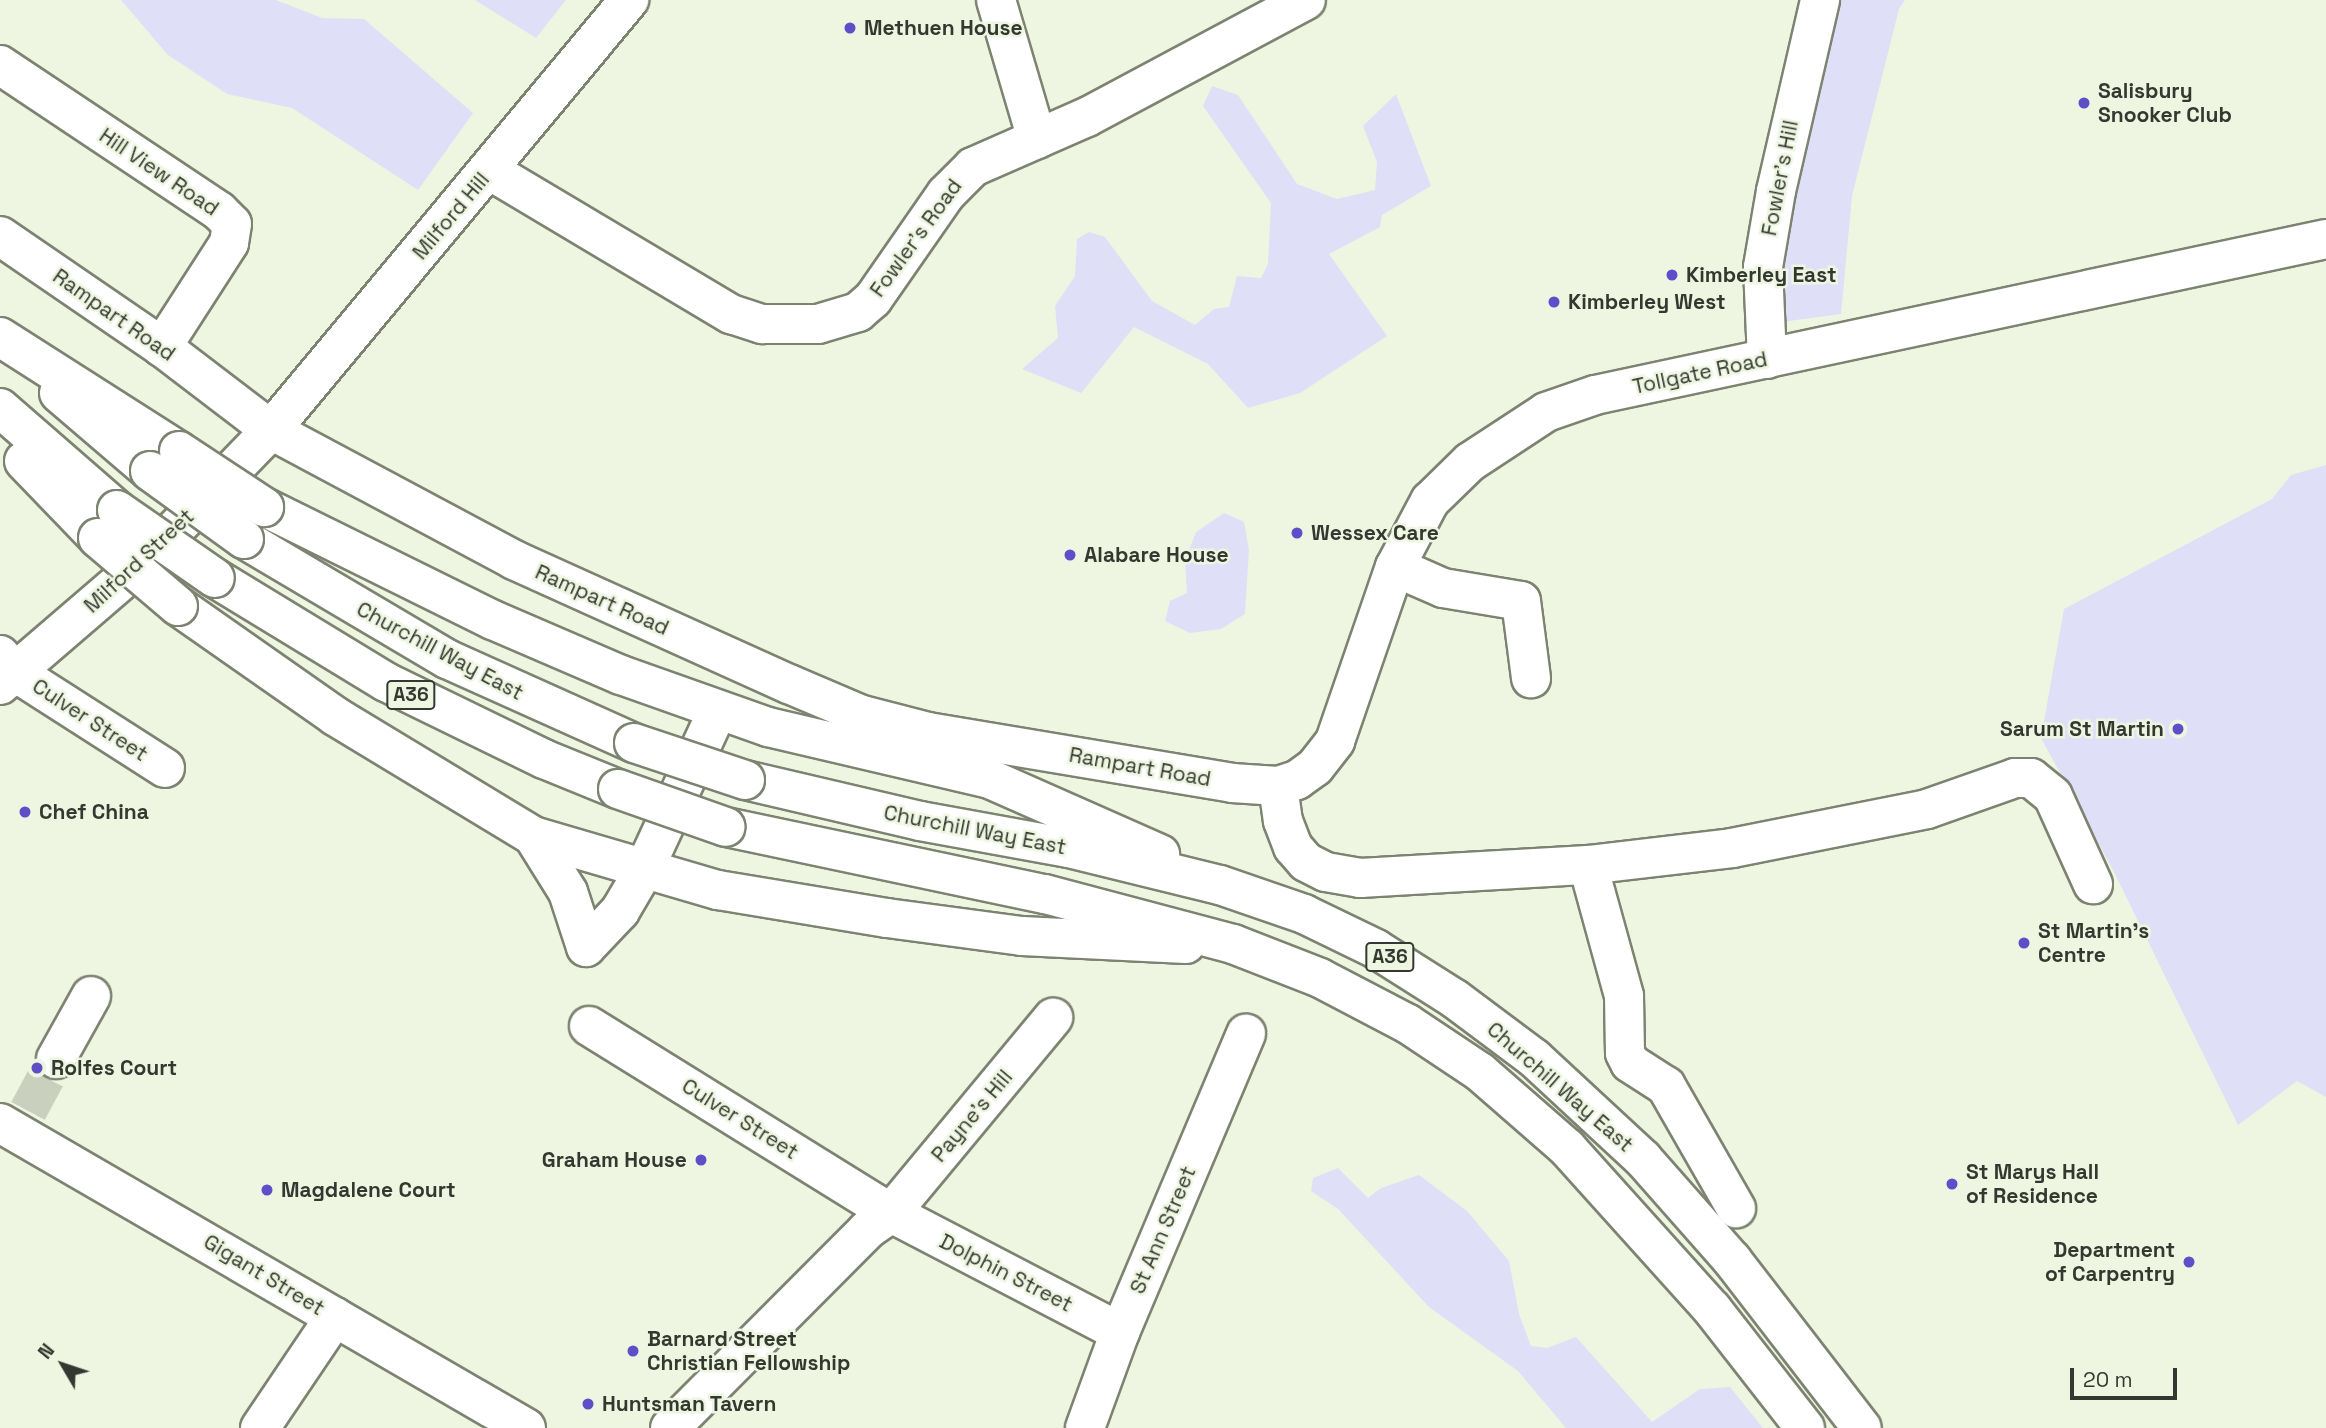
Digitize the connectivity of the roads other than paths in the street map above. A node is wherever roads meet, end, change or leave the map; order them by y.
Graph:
1 (629, 0) edge
2 (996, 0) edge
3 (1306, 0) edge
4 (1820, 0) edge
5 (0, 65) edge
6 (1037, 139) junction
7 (489, 170) junction
8 (0, 236) edge
9 (2326, 239) edge
10 (0, 339) edge
11 (162, 347) junction
12 (1767, 359) junction
13 (0, 408) edge
14 (271, 430) junction
15 (0, 432) edge
16 (164, 461) junction
17 (107, 524) junction
18 (1395, 567) junction
19 (5, 671) edge
20 (1531, 678) dead end
21 (717, 712) junction
22 (165, 768) dead end
23 (1278, 786) junction
24 (533, 836) junction
25 (1588, 865) junction
26 (643, 872) junction
27 (2094, 884) dead end
28 (1220, 885) junction
29 (1233, 944) junction
30 (91, 996) dead end
31 (1053, 1018) dead end
32 (589, 1026) dead end
33 (1246, 1033) dead end
34 (56, 1059) tunnel mouth
35 (15, 1122) edge
36 (1736, 1208) dead end
37 (891, 1213) junction
38 (334, 1317) junction
39 (1120, 1332) junction
40 (260, 1428) edge
41 (526, 1428) edge
42 (670, 1428) edge
43 (1085, 1428) edge
44 (1805, 1428) edge
45 (1862, 1428) edge

1 - 7 main road, Milford Hill
2 - 6 main road
3 - 6 main road, Fowler's Road
4 - 12 main road, Fowler's Hill
5 - 11 main road, Hill View Road
6 - 7 main road, Fowler's Road
7 - 14 main road, Milford Hill
8 - 11 main road, Rampart Road
9 - 12 main road, Tollgate Road
10 - 16 main road, Churchill Way East / A36
11 - 14 main road, Rampart Road
12 - 18 main road, Tollgate Road
13 - 17 main road, Churchill Way East / A36
14 - 19 main road, Milford Street
14 - 23 main road, Rampart Road
15 - 17 main road
16 - 21 main road, bridge
16 - 28 main road, Churchill Way East / A36, bridge
17 - 24 main road, bridge
17 - 29 main road, Churchill Way East / A36, bridge
18 - 20 main road
18 - 23 main road, Tollgate Road
19 - 22 main road, Culver Street
21 - 26 main road
21 - 28 main road
23 - 25 main road
24 - 26 main road
24 - 26 main road
25 - 27 main road
25 - 36 main road
26 - 29 main road
28 - 45 main road, Churchill Way East / A36
29 - 44 main road, Churchill Way East / A36
30 - 34 main road
31 - 37 main road, Payne's Hill
32 - 37 main road, Culver Street
33 - 39 main road, St Ann Street
35 - 38 main road, Gigant Street
37 - 39 main road, Dolphin Street
37 - 42 main road, Payne's Hill
38 - 40 main road
38 - 41 main road, Gigant Street
39 - 43 main road, St Ann Street

